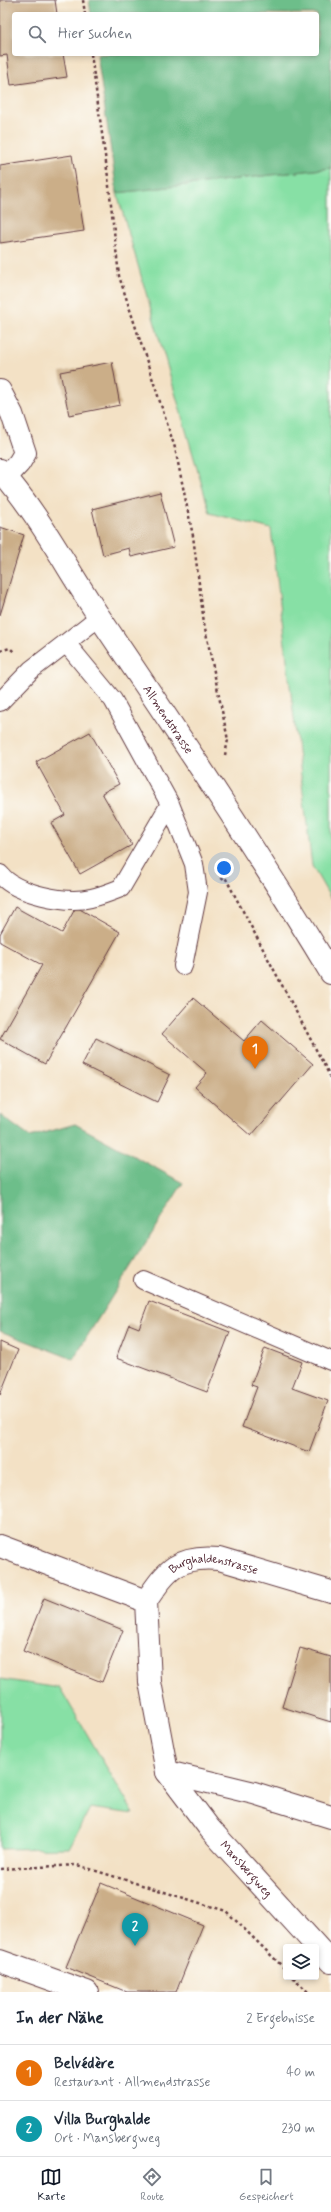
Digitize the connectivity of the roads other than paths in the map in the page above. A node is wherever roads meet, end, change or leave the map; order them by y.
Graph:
1 (0, 391) edge
2 (3, 473) edge
3 (99, 617) junction
4 (66, 643) junction
5 (0, 702) edge
6 (170, 804) junction
7 (0, 874) edge
8 (182, 966) dead end
9 (331, 973) edge
10 (143, 1280) dead end
11 (331, 1361) edge
12 (0, 1546) edge
13 (331, 1592) edge
14 (146, 1601) junction
15 (167, 1772) junction
16 (331, 1817) edge
17 (0, 1961) edge
18 (331, 1962) edge
19 (87, 1992) edge

1 - 2 street
2 - 3 street, Allmendstrasse
3 - 4 lane
3 - 9 street, Allmendstrasse
4 - 5 lane
4 - 6 lane
6 - 7 lane
6 - 8 lane
10 - 11 lane
12 - 14 street
13 - 14 street, Burghaldenstrasse
14 - 15 street, Mansbergweg
15 - 16 street
15 - 18 street, Mansbergweg
17 - 19 street

